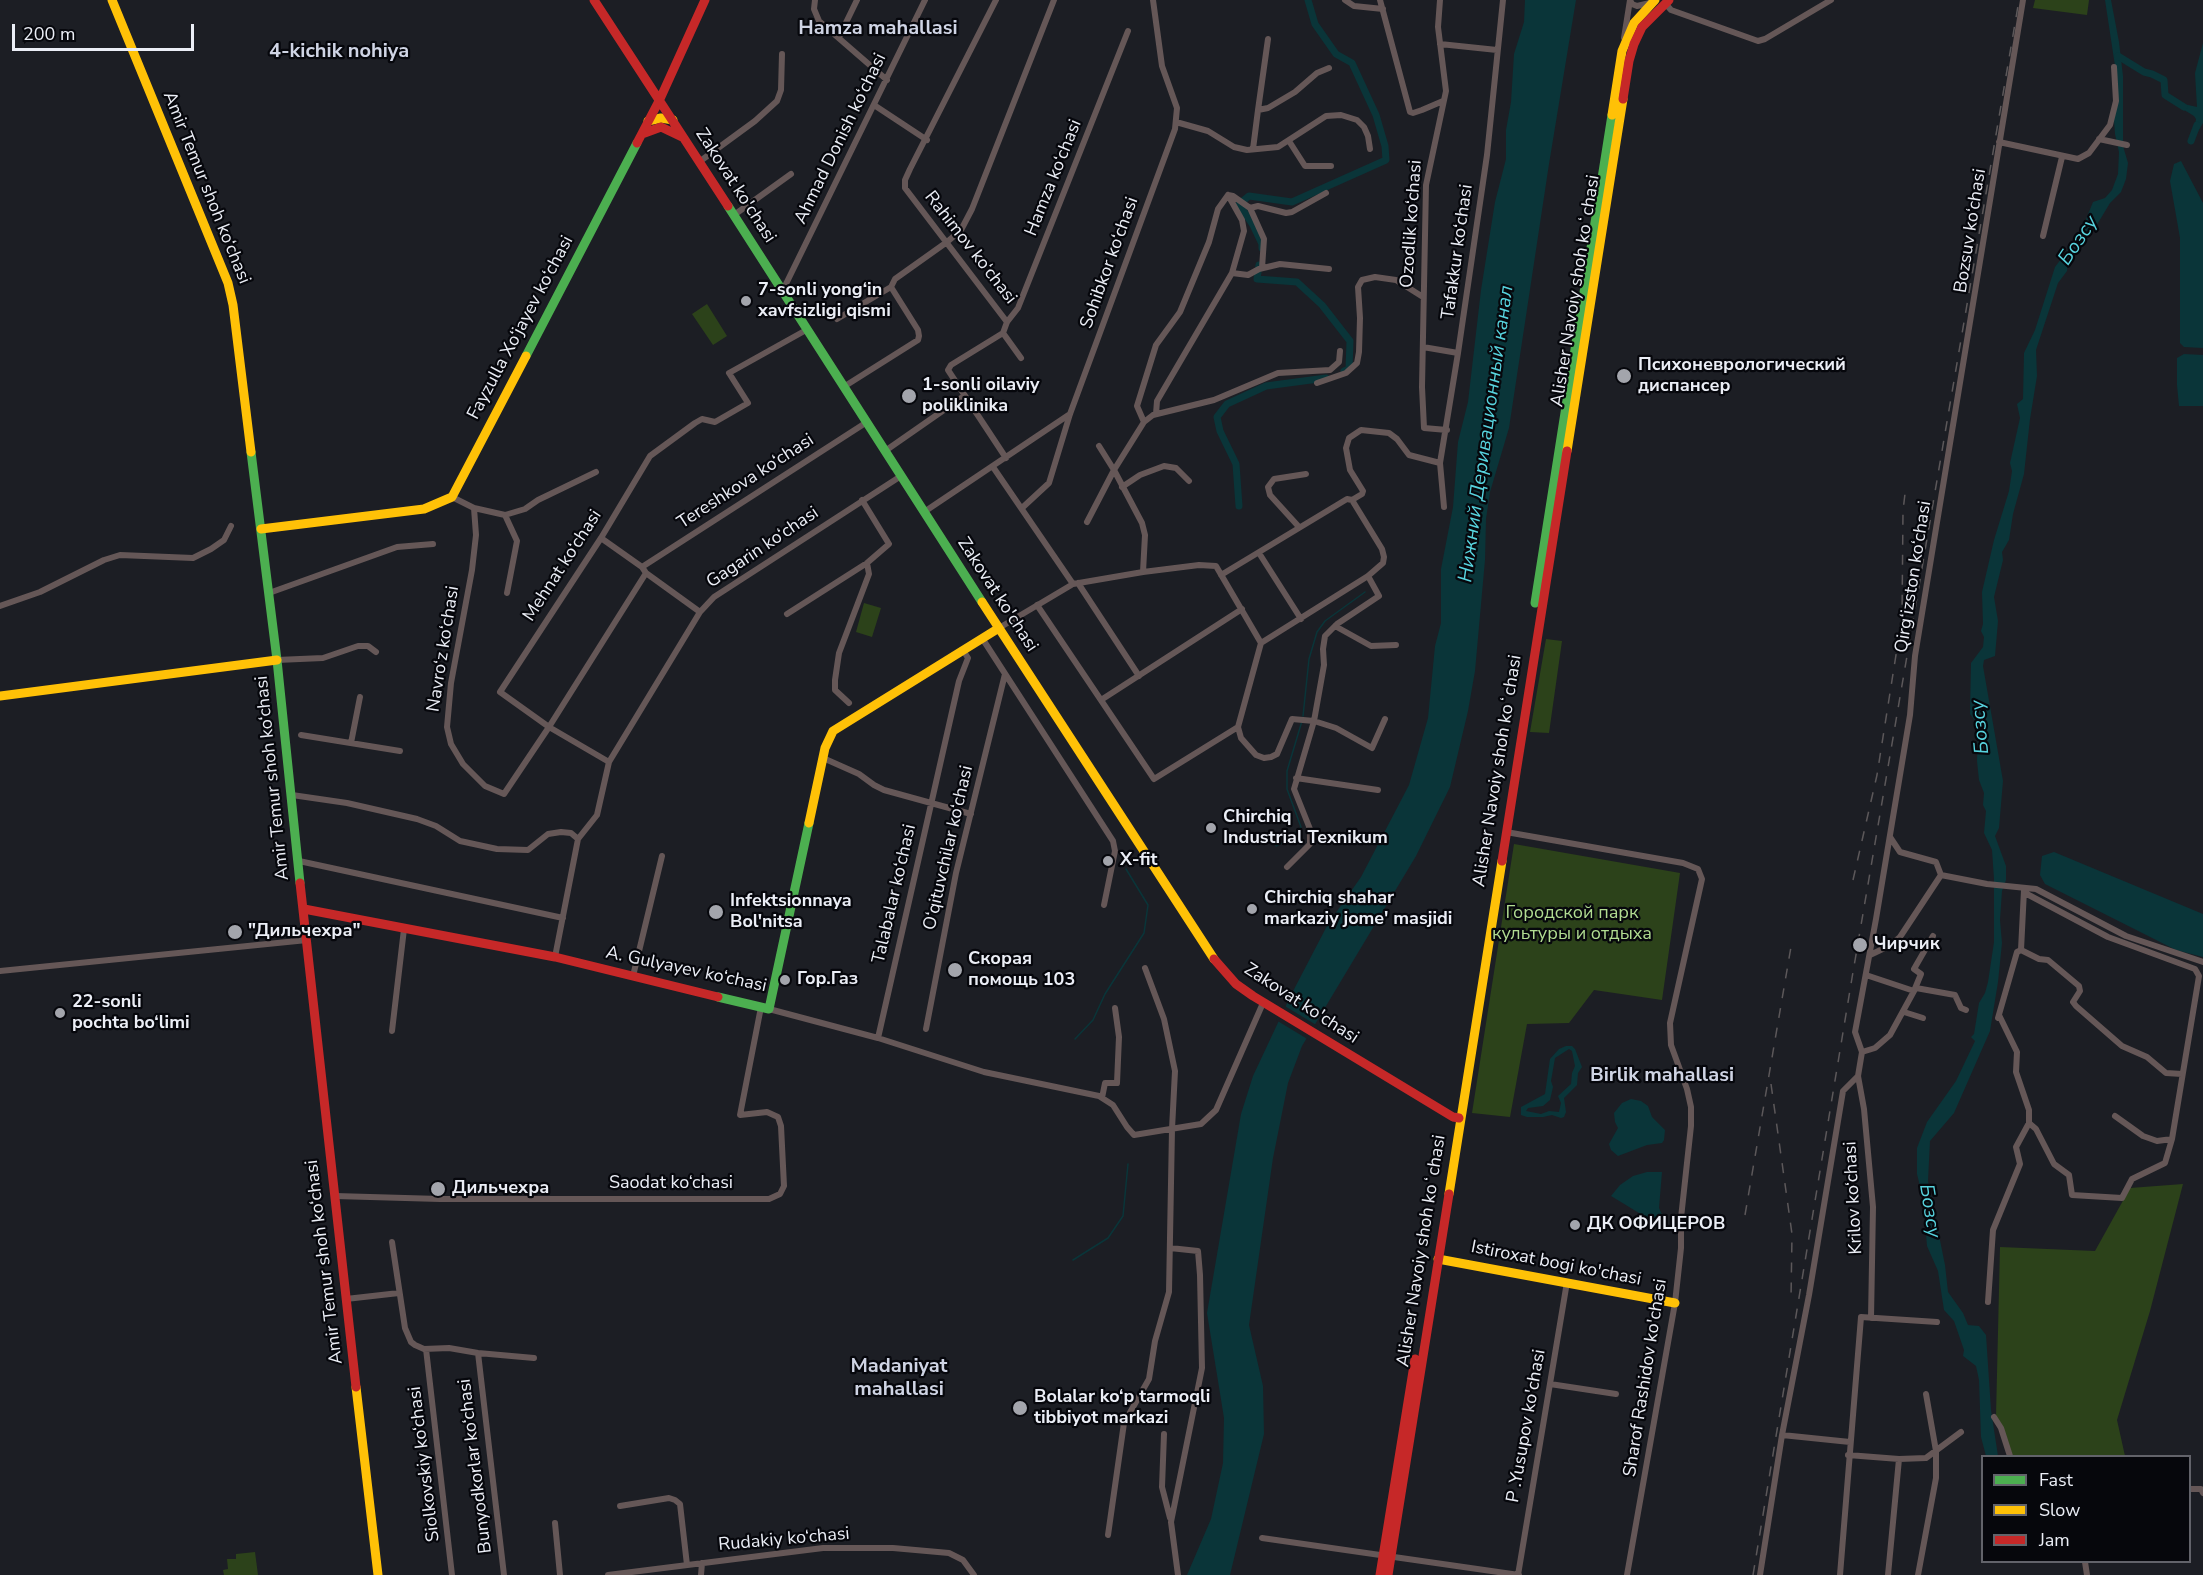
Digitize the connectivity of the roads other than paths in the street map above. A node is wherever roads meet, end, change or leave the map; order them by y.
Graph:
1 (112, 0) edge
2 (594, 0) edge
3 (705, 0) edge
4 (815, 0) edge
5 (858, 0) edge
6 (925, 0) edge
7 (996, 0) edge
8 (1054, 0) edge
9 (1153, 0) edge
10 (1345, 0) edge
11 (1380, 0) edge
12 (1440, 0) edge
13 (1503, 0) edge
14 (1630, 0) edge
15 (1831, 0) edge
16 (2024, 0) edge
17 (1654, 1) edge
18 (1667, 2) edge
19 (1383, 9) junction
20 (1128, 31) dead end
21 (839, 38) junction
22 (1268, 39) dead end
23 (1440, 44) junction
24 (1497, 50) junction
25 (1622, 51) junction
26 (782, 54) dead end
27 (2114, 67) dead end
28 (1329, 68) dead end
29 (887, 80) junction
30 (660, 99) junction
31 (1443, 101) junction
32 (874, 105) junction
33 (1258, 110) junction
34 (673, 120) junction
35 (648, 121) junction
36 (1176, 122) junction
37 (641, 136) junction
38 (684, 138) junction
39 (2099, 139) junction
40 (927, 140) junction
41 (1289, 141) junction
42 (1999, 142) junction
43 (2127, 146) dead end
44 (1253, 149) junction
45 (1370, 149) dead end
46 (2062, 157) junction
47 (699, 162) junction
48 (1331, 166) dead end
49 (791, 174) dead end
50 (1326, 193) dead end
51 (1228, 195) junction
52 (1245, 204) junction
53 (734, 215) junction
54 (2043, 236) dead end
55 (947, 242) junction
56 (1262, 268) junction
57 (1329, 269) dead end
58 (1591, 271) junction
59 (1232, 273) junction
60 (891, 287) junction
61 (783, 290) junction
62 (1423, 297) junction
63 (837, 320) dead end
64 (1007, 322) junction
65 (1972, 324) joint
66 (808, 329) junction
67 (1003, 333) junction
68 (1423, 347) junction
69 (1340, 351) dead end
70 (1458, 353) junction
71 (1021, 358) dead end
72 (1317, 383) dead end
73 (845, 386) junction
74 (964, 396) junction
75 (1070, 414) junction
76 (1156, 414) junction
77 (867, 422) junction
78 (1144, 422) junction
79 (1447, 429) junction
80 (1099, 446) dead end
81 (885, 451) junction
82 (1006, 458) junction
83 (1440, 464) junction
84 (993, 466) junction
85 (1114, 470) junction
86 (597, 472) dead end
87 (1306, 474) dead end
88 (901, 476) junction
89 (1189, 481) dead end
90 (1122, 487) junction
91 (452, 496) junction
92 (862, 500) junction
93 (1352, 500) junction
94 (1444, 507) dead end
95 (474, 508) junction
96 (1022, 508) junction
97 (924, 512) junction
98 (506, 515) junction
99 (1087, 522) dead end
100 (231, 526) dead end
101 (1299, 527) junction
102 (261, 529) junction
103 (600, 538) junction
104 (433, 544) dead end
105 (1258, 553) junction
106 (867, 563) junction
107 (642, 567) junction
108 (1143, 572) junction
109 (646, 573) junction
110 (1221, 575) junction
111 (1368, 576) junction
112 (1075, 583) junction
113 (507, 592) dead end
114 (269, 593) junction
115 (1037, 605) junction
116 (0, 606) edge
117 (1242, 609) junction
118 (700, 612) junction
119 (787, 614) dead end
120 (1301, 619) junction
121 (1335, 626) junction
122 (999, 628) junction
123 (982, 638) junction
124 (1261, 643) junction
125 (1396, 645) dead end
126 (963, 650) junction
127 (376, 652) dead end
128 (277, 660) junction
129 (1005, 674) junction
130 (1139, 675) junction
131 (0, 696) edge
132 (360, 697) dead end
133 (1101, 700) junction
134 (849, 704) dead end
135 (1385, 720) dead end
136 (1314, 721) junction
137 (549, 727) junction
138 (1238, 727) junction
139 (301, 735) dead end
140 (351, 743) junction
141 (400, 751) dead end
142 (823, 758) junction
143 (609, 762) junction
144 (1296, 778) junction
145 (1378, 790) dead end
146 (292, 795) junction
147 (931, 804) junction
148 (971, 814) junction
149 (1502, 831) junction
150 (1890, 836) junction
151 (578, 839) junction
152 (662, 856) dead end
153 (299, 861) junction
154 (1287, 867) dead end
155 (1941, 875) junction
156 (2024, 890) junction
157 (1104, 905) dead end
158 (304, 909) junction
159 (563, 918) junction
160 (404, 930) junction
161 (1933, 936) dead end
162 (307, 940) junction
163 (2021, 950) junction
164 (1870, 955) junction
165 (555, 957) junction
166 (2203, 962) edge
167 (1145, 968) dead end
168 (0, 972) edge
169 (1866, 975) junction
170 (633, 976) junction
171 (1915, 989) junction
172 (1263, 1003) junction
173 (765, 1008) junction
174 (1115, 1008) dead end
175 (1966, 1010) dead end
176 (1904, 1012) junction
177 (1923, 1018) dead end
178 (926, 1029) dead end
179 (392, 1031) dead end
180 (878, 1038) junction
181 (1862, 1052) junction
182 (2182, 1074) junction
183 (1858, 1076) junction
184 (1102, 1098) junction
185 (2115, 1116) dead end
186 (1456, 1118) junction
187 (2029, 1123) junction
188 (1172, 1129) junction
189 (2172, 1139) junction
190 (334, 1196) junction
191 (392, 1242) dead end
192 (1170, 1248) junction
193 (1435, 1259) junction
194 (1567, 1282) junction
195 (399, 1293) junction
196 (346, 1299) junction
197 (1988, 1302) dead end
198 (1674, 1304) junction
199 (1871, 1318) junction
200 (1937, 1322) dead end
201 (426, 1349) junction
202 (478, 1353) junction
203 (534, 1358) dead end
204 (1550, 1384) junction
205 (1616, 1394) dead end
206 (1926, 1394) dead end
207 (1994, 1417) dead end
208 (1960, 1432) dead end
209 (1164, 1434) dead end
210 (1782, 1435) junction
211 (1850, 1442) junction
212 (1936, 1451) junction
213 (1848, 1455) junction
214 (2010, 1455) edge
215 (1899, 1459) junction
216 (620, 1506) dead end
217 (1171, 1522) junction
218 (555, 1523) dead end
219 (1108, 1535) dead end
220 (1262, 1538) dead end
221 (1388, 1556) junction
222 (702, 1563) junction
223 (687, 1565) junction
224 (378, 1575) edge
225 (452, 1575) edge
226 (504, 1575) edge
227 (560, 1575) edge
228 (608, 1575) edge
229 (701, 1575) edge
230 (974, 1575) edge
231 (1178, 1575) edge
232 (1380, 1575) edge
233 (1388, 1575) edge
234 (1518, 1575) edge
235 (1627, 1575) edge
236 (1760, 1575) edge
237 (1840, 1575) edge
238 (1888, 1575) edge
239 (1918, 1575) edge

1 - 102 main road, Amir Temur shoh ko‘chasi
2 - 30 main road, Zakovat ko'chasi
3 - 30 main road, Fayzulla Xo‘jayev ko‘chasi
4 - 21 street
5 - 21 street
6 - 29 street, Ahmad Donish ko‘chasi
7 - 40 street, Rahimov ko‘chasi
8 - 55 street
9 - 36 street
10 - 19 street
11 - 19 street
12 - 23 street, Ozodlik ko‘chasi
13 - 24 street, Tafakkur ko‘chasi
14 - 17 street
14 - 25 street
15 - 18 street
16 - 42 street, Bozsuv ko‘chasi
17 - 25 main road, Alisher Navoiy shoh koʻchasi
18 - 58 main road, Alisher Navoiy shoh koʻchasi
19 - 31 street
20 - 64 street, Hamza ko‘chasi
21 - 29 street
22 - 33 street
23 - 24 street
23 - 31 street, Ozodlik ko‘chasi
24 - 70 street, Tafakkur ko‘chasi
25 - 58 main road, Alisher Navoiy shoh koʻchasi
26 - 47 street
27 - 39 street
28 - 33 street
29 - 32 street, Ahmad Donish ko‘chasi
30 - 34 main road, Zakovat ko'chasi
30 - 35 main road, Fayzulla Xo‘jayev ko‘chasi
31 - 62 street, Ozodlik ko‘chasi
32 - 40 street
32 - 61 street, Ahmad Donish ko‘chasi
33 - 44 street
34 - 35 main road
34 - 38 main road, Zakovat ko'chasi
35 - 37 main road, Fayzulla Xo‘jayev ko‘chasi
36 - 44 street
36 - 75 street, Sohibkor ko‘chasi
37 - 38 main road
37 - 91 main road, Fayzulla Xo‘jayev ko‘chasi
38 - 47 main road, Zakovat ko'chasi
39 - 43 street
39 - 46 street
40 - 55 street, Rahimov ko‘chasi
41 - 44 street
41 - 45 street
41 - 48 street
42 - 46 street
42 - 65 street, Bozsuv ko‘chasi
46 - 54 street
47 - 53 main road, Zakovat ko'chasi
49 - 53 street
50 - 52 street
51 - 52 street
51 - 59 street
51 - 78 street
52 - 56 street
53 - 61 main road, Zakovat ko'chasi
55 - 60 street
55 - 64 street, Rahimov ko‘chasi
56 - 57 street
56 - 59 street
58 - 149 main road, Alisher Navoiy shoh koʻchasi
59 - 76 street
60 - 63 street
60 - 73 street
61 - 66 main road, Zakovat ko'chasi
62 - 68 street, Ozodlik ko‘chasi
62 - 72 street
64 - 67 street, Hamza ko‘chasi
65 - 150 street, Qirg‘izston ko‘chasi
66 - 73 main road, Zakovat ko'chasi
66 - 103 street, Mehnat ko‘chasi
67 - 71 street
67 - 74 street
68 - 70 street
68 - 79 street, Ozodlik ko‘chasi
69 - 76 street
70 - 79 street, Tafakkur ko‘chasi
73 - 77 main road, Zakovat ko'chasi
74 - 81 street
74 - 82 street
75 - 82 street
75 - 96 street, Sohibkor ko‘chasi
76 - 78 street
77 - 81 main road, Zakovat ko'chasi
77 - 107 street, Tereshkova ko‘chasi
78 - 85 street
79 - 83 street, Tafakkur ko‘chasi
80 - 85 street
81 - 88 main road, Zakovat ko'chasi
82 - 84 street
83 - 93 street
83 - 94 street, Tafakkur ko‘chasi
84 - 96 street
84 - 97 street
85 - 90 street
85 - 99 street
86 - 98 street
87 - 101 street
88 - 92 street, Gagarin ko‘chasi
88 - 97 main road, Zakovat ko'chasi
89 - 90 street
90 - 108 street
91 - 95 street
91 - 102 main road
92 - 106 street
92 - 118 street, Gagarin ko‘chasi
93 - 101 street
93 - 111 street
95 - 98 street
95 - 137 street, Navro‘z ko‘chasi
96 - 112 street
97 - 122 main road, Zakovat ko'chasi
98 - 113 street
100 - 116 street
101 - 105 street
102 - 114 main road, Amir Temur shoh ko‘chasi
103 - 107 street
103 - 137 street, Mehnat ko‘chasi
104 - 114 street
105 - 110 street
105 - 120 street
106 - 119 street
106 - 134 street
107 - 109 street
108 - 110 street
108 - 112 street
109 - 118 street
109 - 137 street
110 - 117 street
111 - 120 street
111 - 121 street
112 - 115 street
112 - 130 street
114 - 128 main road, Amir Temur shoh ko‘chasi
115 - 122 street
115 - 133 street
117 - 124 street
117 - 130 street
118 - 143 street, Gagarin ko‘chasi
120 - 124 street
121 - 125 street
121 - 136 street
122 - 123 main road, A. Gulyayev ko‘chasi
122 - 172 main road, Zakovat ko'chasi
123 - 126 main road, A. Gulyayev ko‘chasi
123 - 129 street
124 - 138 street
126 - 142 main road, A. Gulyayev ko‘chasi
126 - 147 street, Talabalar ko‘chasi
127 - 128 street
128 - 131 main road
128 - 146 main road, Amir Temur shoh ko‘chasi
129 - 148 street, O‘qituvchilar ko‘chasi
129 - 157 street
130 - 133 street
132 - 140 street
133 - 138 street
135 - 136 street
136 - 138 street
136 - 144 street
137 - 143 street
139 - 140 street
140 - 141 street
142 - 147 street
142 - 173 main road, A. Gulyayev ko‘chasi
143 - 151 street, Gagarin ko‘chasi
144 - 145 street
144 - 154 street
146 - 151 street
146 - 153 main road, Amir Temur shoh ko‘chasi
147 - 148 street
147 - 180 street, Talabalar ko‘chasi
148 - 178 street, O‘qituvchilar ko‘chasi
149 - 186 main road, Alisher Navoiy shoh koʻchasi
149 - 198 street, Sharof Rashidov ko'chasi
150 - 155 street
150 - 164 street, Qirg‘izston ko‘chasi
151 - 159 street, Gagarin ko‘chasi
152 - 170 street
153 - 158 main road, Amir Temur shoh ko‘chasi
153 - 159 street
155 - 156 street
155 - 164 street
156 - 163 street
156 - 166 street
156 - 182 street
158 - 160 main road, A. Gulyayev ko‘chasi
158 - 162 main road, Amir Temur shoh ko‘chasi
159 - 165 street, Gagarin ko‘chasi
160 - 165 main road, A. Gulyayev ko‘chasi
160 - 179 street
161 - 171 street
162 - 168 street
162 - 190 main road, Amir Temur shoh ko‘chasi
163 - 182 street
163 - 187 street
164 - 169 street, Qirg‘izston ko‘chasi
165 - 170 main road, A. Gulyayev ko‘chasi
167 - 188 street
169 - 171 street
169 - 181 street, Qirg‘izston ko‘chasi
170 - 173 main road, A. Gulyayev ko‘chasi
171 - 175 street
171 - 176 street
172 - 186 main road, Zakovat ko'chasi
172 - 188 street
173 - 180 street
173 - 190 street, Saodat ko‘chasi
174 - 184 street
176 - 177 street
176 - 181 street
180 - 184 street
181 - 183 street, Qirg‘izston ko‘chasi
182 - 189 street
183 - 199 street, Krilov ko‘chasi
183 - 210 street
184 - 188 street
185 - 189 street
186 - 193 main road, Alisher Navoiy shoh koʻchasi
187 - 189 street
187 - 197 street
188 - 192 street
190 - 196 main road, Amir Temur shoh ko‘chasi
191 - 195 street
192 - 217 street
192 - 219 street
193 - 194 main road, Istiroxat bogi ko'chasi
193 - 221 main road, Alisher Navoiy shoh koʻchasi
194 - 198 main road, Istiroxat bogi ko'chasi
194 - 204 street, P .Yusupov ko'chasi
195 - 196 street
195 - 201 street
196 - 224 main road, Amir Temur shoh ko‘chasi
198 - 235 street, Sharof Rashidov ko'chasi
199 - 200 street
199 - 211 street, Krilov ko‘chasi
201 - 202 street
201 - 225 street, Siolkovskiy ko‘chasi
202 - 203 street
202 - 226 street, Bunyodkorlar ko‘chasi
204 - 205 street
204 - 234 street, P .Yusupov ko'chasi
206 - 212 street
207 - 214 street
208 - 212 street
209 - 217 street
210 - 211 street
210 - 236 street
211 - 213 street, Krilov ko‘chasi
212 - 215 street
212 - 239 street
213 - 215 street
213 - 237 street, Krilov ko‘chasi
215 - 238 street
216 - 223 street
217 - 231 street
218 - 227 street
220 - 221 street
221 - 232 main road, Alisher Navoiy shoh koʻchasi
221 - 233 main road, Alisher Navoiy shoh koʻchasi
221 - 234 street
222 - 223 street
222 - 229 street
222 - 230 street, Rudakiy ko‘chasi
223 - 228 street

